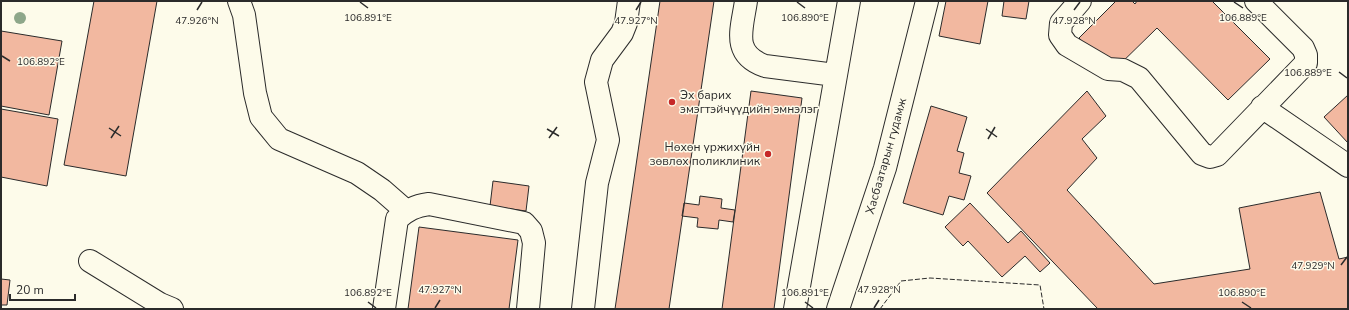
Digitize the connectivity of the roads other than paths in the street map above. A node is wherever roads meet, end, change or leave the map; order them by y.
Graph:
1 (239, 1) edge
2 (629, 1) edge
3 (746, 1) edge
4 (849, 1) edge
5 (927, 1) edge
6 (1080, 1) edge
7 (1256, 1) edge
8 (835, 75) junction
9 (1262, 106) junction
10 (1348, 166) edge
11 (406, 211) junction
12 (90, 261) dead end
13 (172, 309) edge
14 (384, 309) edge
15 (528, 309) edge
16 (583, 309) edge
17 (795, 309) edge
18 (838, 309) edge

1 - 11 street
2 - 16 street
3 - 8 street
4 - 8 street
5 - 18 street, Хасбаатарын гудамж
6 - 9 street
7 - 9 street
8 - 17 street
9 - 10 street
11 - 14 street
11 - 15 street
12 - 13 street

